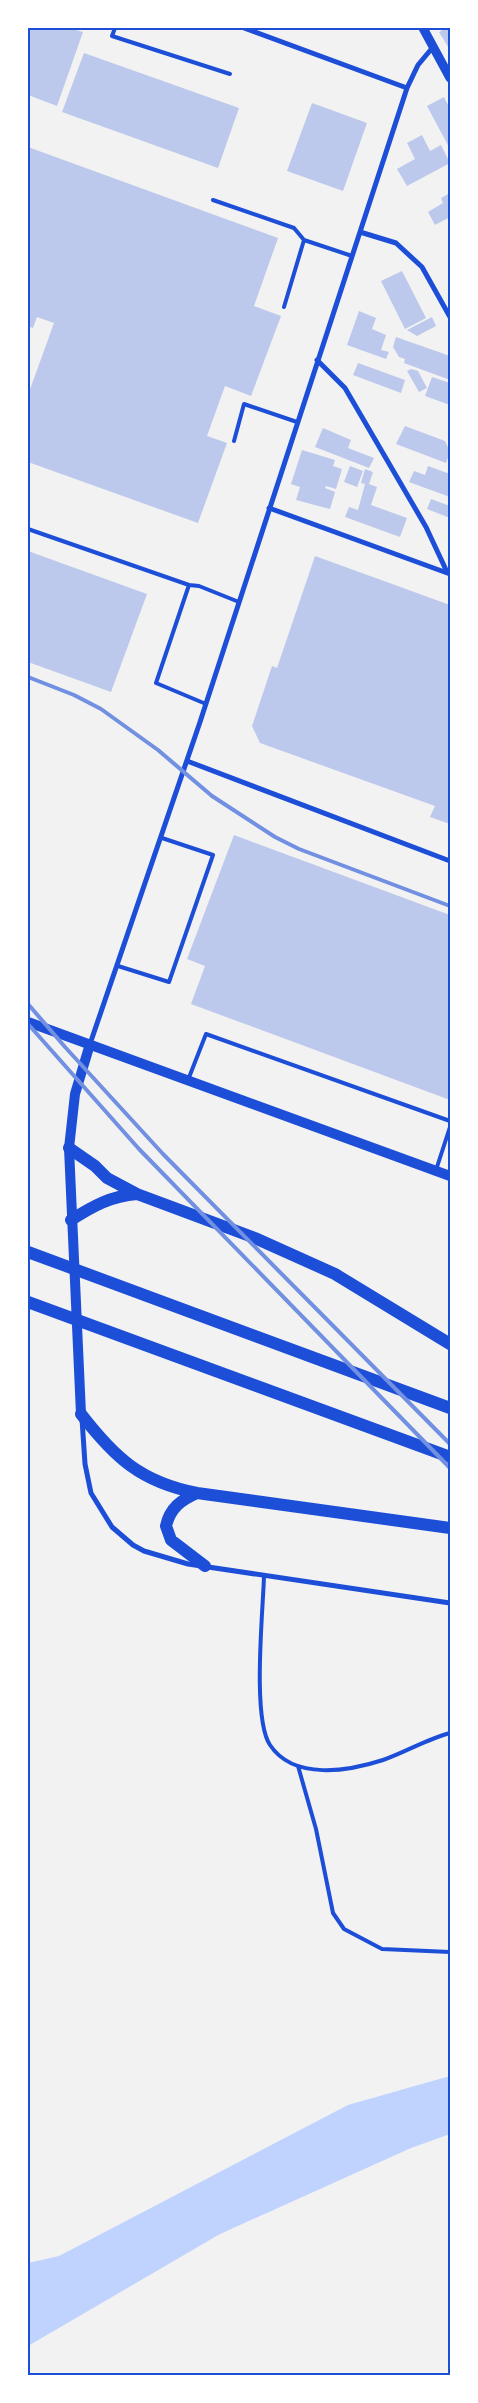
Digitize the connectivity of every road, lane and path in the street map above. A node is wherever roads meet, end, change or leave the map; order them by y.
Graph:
1 (115, 28) edge
2 (244, 28) edge
3 (424, 28) edge
4 (432, 47) junction
5 (230, 74) dead end
6 (450, 78) edge
7 (407, 88) junction
8 (213, 200) dead end
9 (360, 232) junction
10 (304, 240) junction
11 (352, 256) junction
12 (284, 307) dead end
13 (450, 317) edge
14 (317, 360) junction
15 (297, 422) junction
16 (234, 441) dead end
17 (270, 508) junction
18 (28, 529) edge
19 (449, 573) edge
20 (189, 586) junction
21 (239, 602) junction
22 (206, 704) junction
23 (187, 761) junction
24 (162, 838) junction
25 (450, 861) edge
26 (118, 966) junction
27 (28, 1022) edge
28 (90, 1044) junction
29 (188, 1080) junction
30 (450, 1121) edge
31 (450, 1126) edge
32 (69, 1148) junction
33 (436, 1170) junction
34 (450, 1176) edge
35 (138, 1194) junction
36 (71, 1220) junction
37 (28, 1252) edge
38 (28, 1302) edge
39 (450, 1344) edge
40 (450, 1408) edge
41 (82, 1414) junction
42 (450, 1457) edge
43 (197, 1493) junction
44 (450, 1528) edge
45 (205, 1566) junction
46 (264, 1576) junction
47 (450, 1603) edge
48 (450, 1733) edge
49 (298, 1766) junction
50 (450, 1952) edge

1 - 5 lane
2 - 7 street
3 - 4 street
4 - 6 street
4 - 7 street
7 - 9 street
8 - 10 lane
9 - 11 street
9 - 13 street
10 - 11 lane
10 - 12 lane
11 - 14 street
14 - 15 street
14 - 19 street
15 - 16 lane
15 - 17 street
17 - 19 street
17 - 21 street
18 - 20 lane
20 - 21 lane
20 - 22 lane
21 - 22 street
22 - 23 street
23 - 24 street
23 - 25 street
24 - 26 street
24 - 26 lane
26 - 28 street
27 - 28 main road
28 - 29 main road
28 - 32 main road
29 - 30 lane
29 - 33 main road
31 - 33 lane
32 - 35 main road
32 - 36 main road
33 - 34 main road
35 - 36 main road
35 - 39 main road
36 - 41 main road
37 - 40 main road
38 - 42 main road
41 - 43 main road
41 - 45 street
43 - 44 main road
43 - 45 main road
45 - 46 street
46 - 47 street
46 - 49 lane
48 - 49 lane
49 - 50 lane

